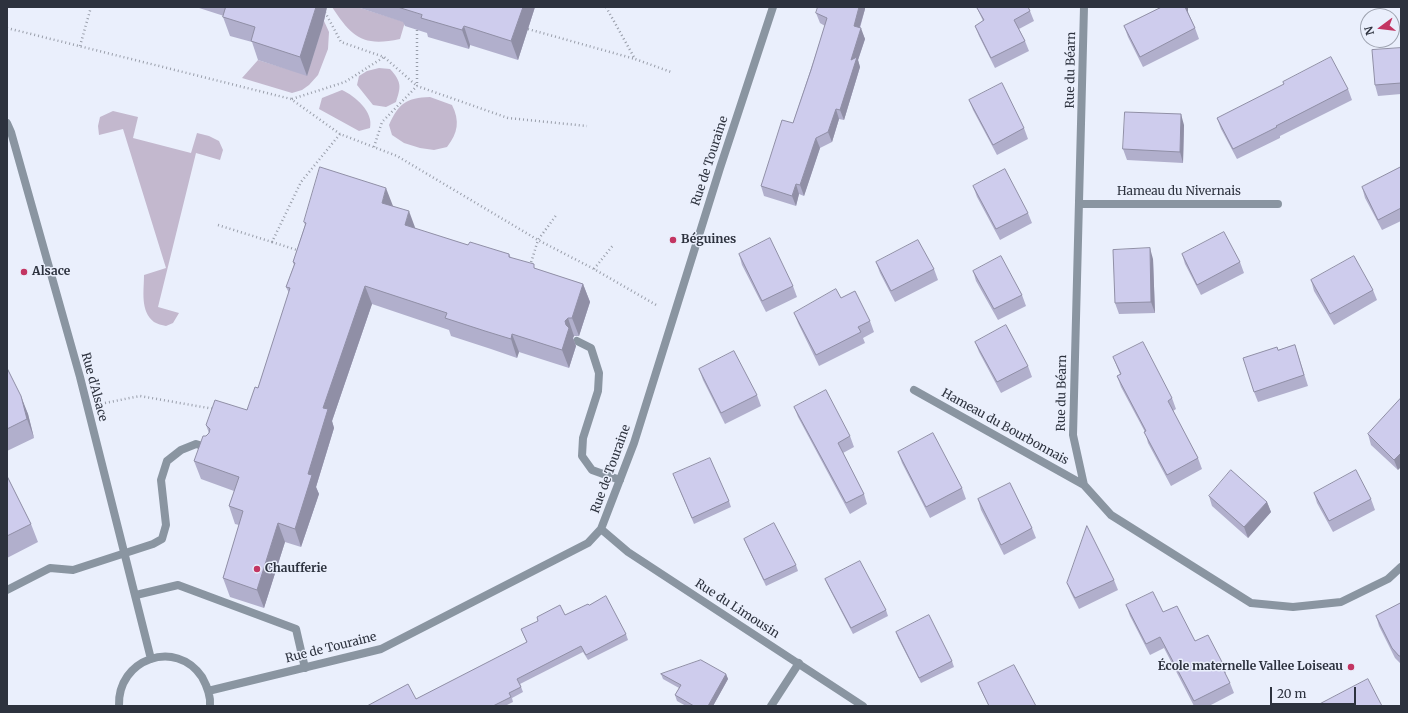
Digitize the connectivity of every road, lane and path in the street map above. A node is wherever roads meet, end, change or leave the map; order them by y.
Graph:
1 (91, 7) edge
2 (606, 7) edge
3 (773, 7) edge
4 (1084, 7) edge
5 (323, 8) edge
6 (7, 28) edge
7 (528, 29) dead end
8 (417, 30) edge
9 (80, 46) junction
10 (384, 57) junction
11 (635, 59) junction
12 (671, 72) dead end
13 (418, 86) junction
14 (291, 99) junction
15 (7, 123) edge
16 (587, 126) dead end
17 (340, 134) junction
18 (374, 147) junction
19 (1080, 204) junction
20 (1278, 204) dead end
21 (557, 214) dead end
22 (218, 225) dead end
23 (538, 240) junction
24 (272, 242) junction
25 (614, 244) dead end
26 (304, 252) edge
27 (594, 268) junction
28 (528, 271) edge
29 (674, 316) junction
30 (577, 341) dead end
31 (914, 390) dead end
32 (87, 406) junction
33 (218, 410) edge
34 (211, 449) edge
35 (620, 480) junction
36 (1084, 485) junction
37 (601, 529) junction
38 (125, 553) junction
39 (1401, 567) edge
40 (7, 590) edge
41 (136, 595) junction
42 (151, 659) junction
43 (799, 663) junction
44 (305, 668) junction
45 (208, 691) junction
46 (119, 706) edge
47 (210, 706) edge
48 (771, 706) edge
49 (863, 706) edge

1 - 9 path
2 - 11 path
3 - 29 street, Rue de Touraine
4 - 19 street, Rue du Béarn
5 - 10 path
6 - 9 path
7 - 11 path
8 - 13 path
9 - 14 path
10 - 13 path
10 - 14 path
11 - 12 path
13 - 16 path
13 - 18 path
14 - 17 path
15 - 32 street, Rue d'Alsace
17 - 18 path
17 - 24 path
18 - 23 path
19 - 20 street, Hameau du Nivernais
19 - 36 street, Rue du Béarn
21 - 23 path
22 - 24 path
23 - 27 path
23 - 28 path
24 - 26 path
25 - 27 path
27 - 29 path
29 - 35 street, Rue de Touraine
30 - 35 street
31 - 36 street, Hameau du Bourbonnais
32 - 33 path
32 - 38 street, Rue d'Alsace
34 - 38 street
35 - 37 street, Rue de Touraine
36 - 39 street, Rue du Béarn
37 - 43 street, Rue du Limousin
37 - 44 street, Rue de Touraine
38 - 40 street
38 - 41 street, Rue d'Alsace
41 - 42 street, Rue d'Alsace
41 - 44 street
42 - 45 street
42 - 46 street
43 - 48 street
43 - 49 street, Rue du Limousin
44 - 45 street, Rue de Touraine
45 - 47 street

